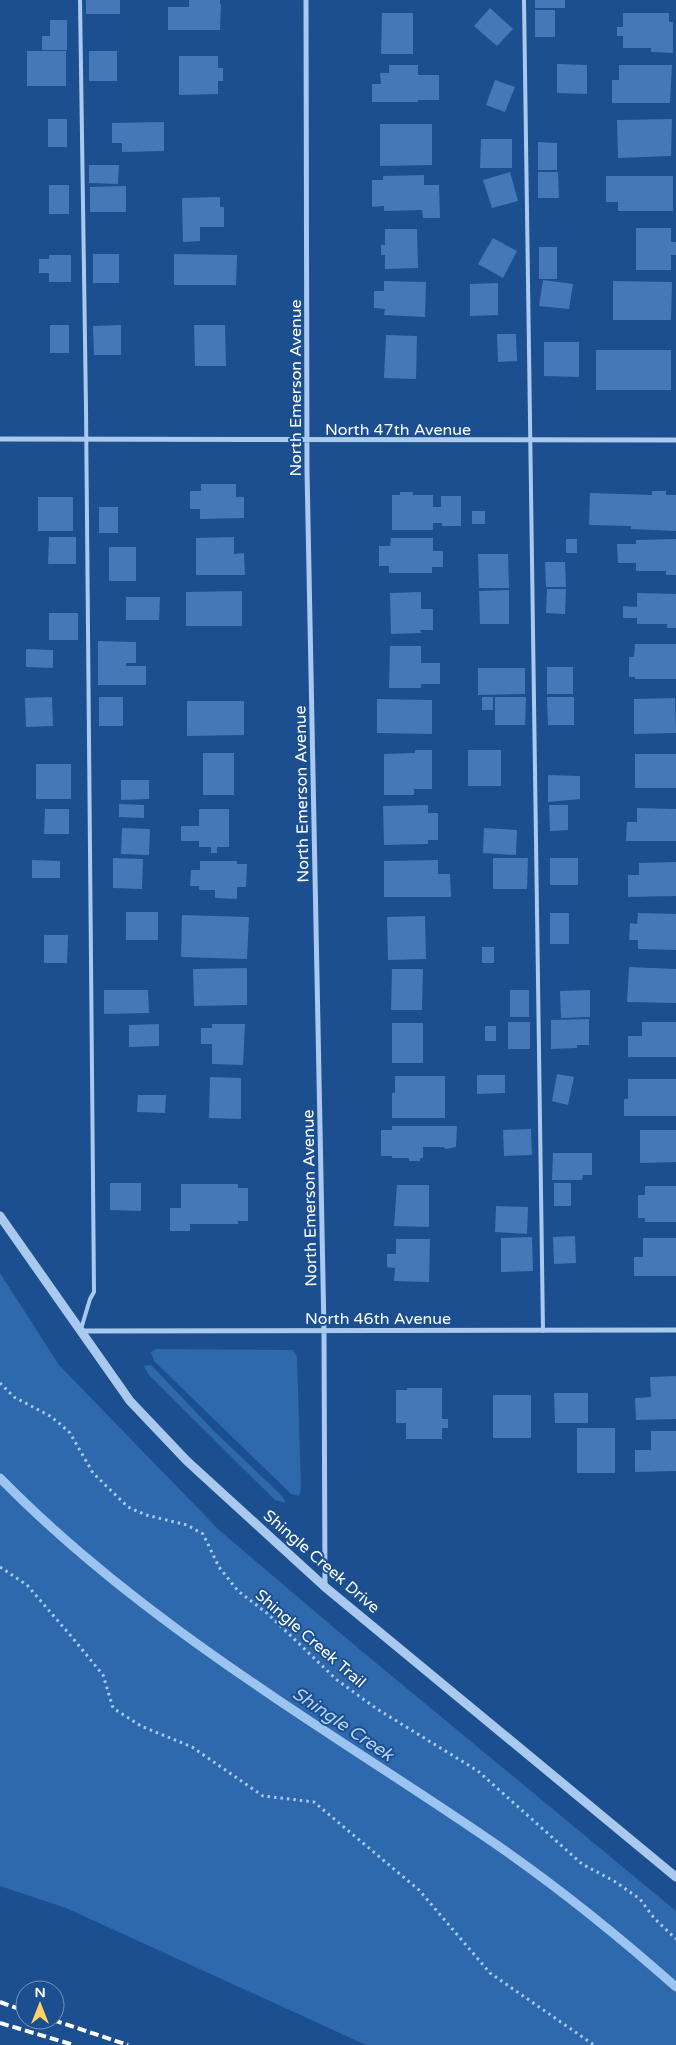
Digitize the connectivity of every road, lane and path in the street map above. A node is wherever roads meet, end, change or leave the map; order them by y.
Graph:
1 (80, 0) edge
2 (306, 0) edge
3 (524, 0) edge
4 (0, 439) edge
5 (86, 440) junction
6 (676, 440) edge
7 (307, 441) junction
8 (529, 442) junction
9 (0, 1216) edge
10 (324, 1330) junction
11 (676, 1330) edge
12 (81, 1331) junction
13 (543, 1331) junction
14 (0, 1383) edge
15 (0, 1567) edge
16 (325, 1586) junction
17 (676, 1878) edge
18 (676, 1939) edge
19 (594, 2045) edge

1 - 5 lane
2 - 7 street, North Emerson Avenue
3 - 8 lane
4 - 5 street, North 47th Avenue
5 - 7 street, North 47th Avenue
5 - 12 lane
6 - 8 street, North 47th Avenue
7 - 8 street, North 47th Avenue
7 - 10 street, North Emerson Avenue
8 - 13 lane
9 - 12 street, Shingle Creek Drive
10 - 12 street, North 46th Avenue
10 - 13 street, North 46th Avenue
10 - 16 street, North Emerson Avenue
11 - 13 street, North 46th Avenue
12 - 16 street, Shingle Creek Drive
14 - 18 path, Shingle Creek Trail
15 - 19 path
16 - 17 street, Shingle Creek Drive

